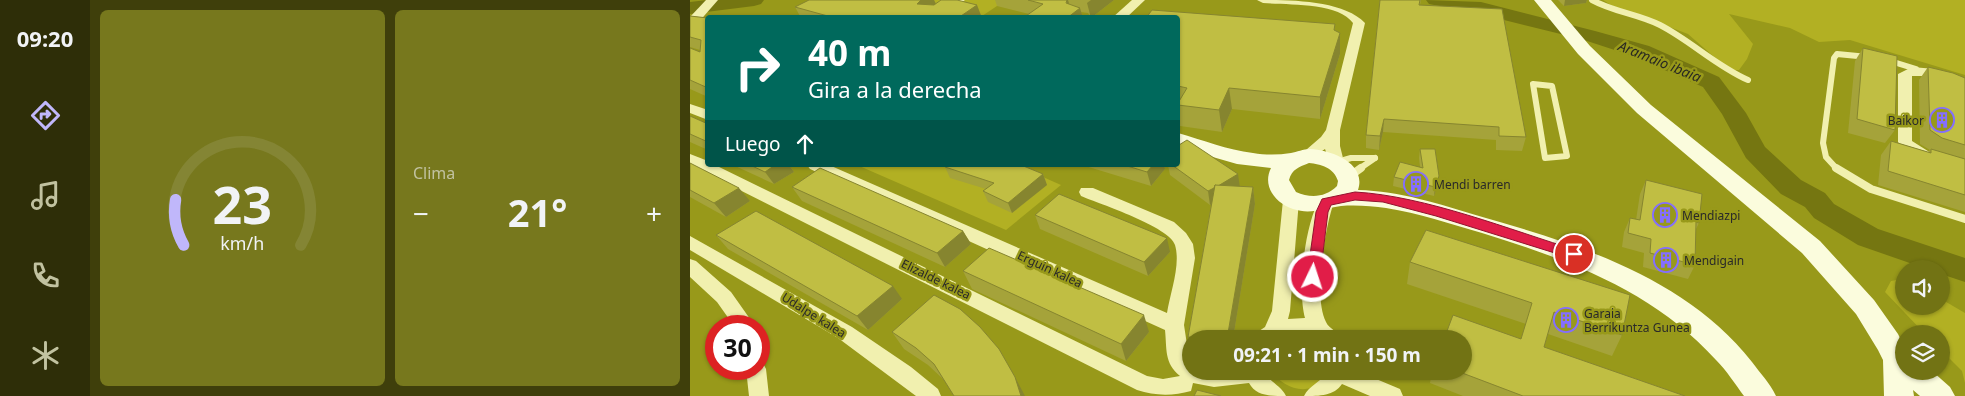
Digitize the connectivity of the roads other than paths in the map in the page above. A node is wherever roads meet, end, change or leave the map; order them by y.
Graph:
1 (959, 0) edge
2 (1139, 0) edge
3 (1263, 0) edge
4 (1592, 0) edge
5 (1544, 2) edge
6 (936, 15) edge
7 (1122, 15) edge
8 (1916, 69) junction
9 (1748, 80) dead end
10 (1965, 84) edge
11 (690, 108) edge
12 (705, 115) edge
13 (1333, 130) junction
14 (1180, 141) edge
15 (1302, 158) junction
16 (1545, 158) joint
17 (690, 159) edge
18 (1255, 161) junction
19 (705, 166) edge
20 (706, 167) edge
21 (819, 167) edge
22 (1965, 169) edge
23 (1342, 170) junction
24 (1087, 192) dead end
25 (1284, 192) junction
26 (1383, 198) junction
27 (1331, 200) junction
28 (1965, 219) edge
29 (690, 243) edge
30 (690, 266) edge
31 (737, 315) edge
32 (1174, 324) junction
33 (1271, 330) edge
34 (1282, 330) edge
35 (1312, 330) edge
36 (1323, 330) edge
37 (1895, 352) edge
38 (1182, 366) edge
39 (757, 380) edge
40 (1258, 380) edge
41 (1335, 380) edge
42 (1357, 380) edge
43 (1902, 380) edge
44 (1921, 380) edge
45 (1184, 385) dead end
46 (759, 396) edge
47 (931, 396) edge
48 (1276, 396) edge
49 (1314, 396) edge
50 (1393, 396) edge
51 (1761, 396) edge
52 (1899, 396) edge
53 (1940, 396) edge

1 - 6 street
2 - 7 street
3 - 13 street
4 - 9 lane
5 - 37 street
8 - 10 street
8 - 22 street
8 - 28 lane
11 - 12 street
13 - 15 street
13 - 23 street
14 - 18 street
15 - 18 street
15 - 23 street
15 - 25 street
16 - 16 lane
17 - 19 street, Elizalde kalea
18 - 25 street
20 - 45 street, Elizalde kalea
21 - 32 street, Erguin kalea
23 - 26 street
23 - 27 street
24 - 32 street
25 - 27 street
25 - 33 street
26 - 27 street
26 - 51 street
27 - 36 street
29 - 47 street, Udalpe kalea
30 - 31 street
32 - 38 street
34 - 35 street
39 - 46 street
40 - 48 street
41 - 49 street
42 - 50 street
43 - 52 street
44 - 53 street

